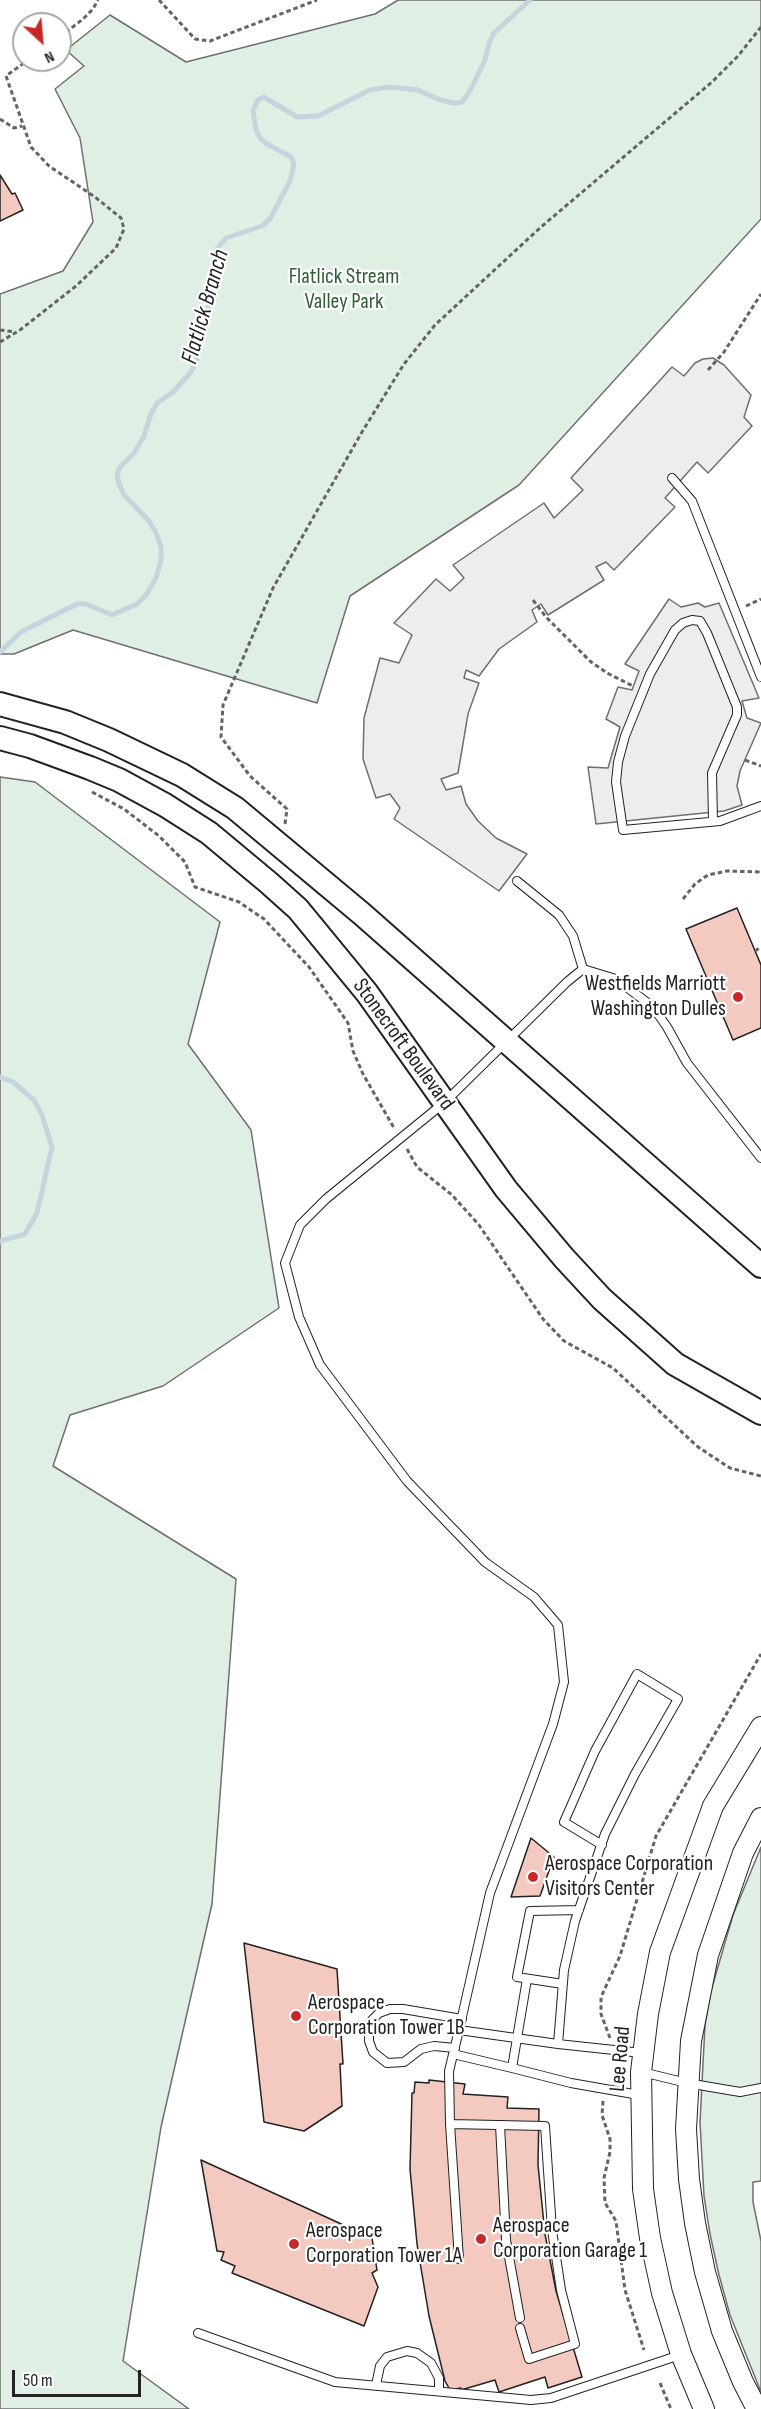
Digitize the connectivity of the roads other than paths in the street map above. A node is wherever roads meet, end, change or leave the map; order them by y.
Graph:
1 (672, 478) dead end
2 (761, 677) edge
3 (0, 704) edge
4 (0, 738) edge
5 (761, 806) edge
6 (713, 821) junction
7 (517, 880) dead end
8 (584, 969) junction
9 (507, 1044) junction
10 (445, 1102) junction
11 (761, 1158) edge
12 (761, 1266) edge
13 (761, 1413) edge
14 (761, 1727) edge
15 (761, 1818) edge
16 (602, 1845) junction
17 (579, 1910) junction
18 (527, 1979) junction
19 (563, 1984) junction
20 (462, 2019) junction
21 (459, 2030) junction
22 (518, 2038) junction
23 (558, 2044) junction
24 (454, 2051) junction
25 (642, 2062) junction
26 (512, 2068) junction
27 (687, 2083) junction
28 (761, 2088) edge
29 (641, 2095) junction
30 (450, 2124) junction
31 (500, 2125) junction
32 (459, 2259) dead end
33 (520, 2318) dead end
34 (520, 2328) dead end
35 (198, 2333) dead end
36 (681, 2354) junction
37 (375, 2385) junction
38 (438, 2391) junction
39 (703, 2409) edge
40 (756, 2409) edge

1 - 2 lane
3 - 9 main road
4 - 10 main road, Stonecroft Boulevard
5 - 6 lane
6 - 6 lane
7 - 8 lane
8 - 9 lane
8 - 11 lane
9 - 10 lane
9 - 12 main road
10 - 13 main road, Stonecroft Boulevard
10 - 20 lane
14 - 25 street, Lee Road
15 - 27 street
16 - 16 lane
16 - 17 lane
17 - 18 lane
17 - 19 lane
18 - 19 lane
18 - 22 lane
19 - 23 lane
20 - 21 lane
20 - 24 lane
21 - 22 lane
21 - 24 lane
22 - 23 lane
22 - 26 lane
23 - 25 lane
24 - 26 lane
24 - 30 lane
25 - 27 lane
25 - 29 street, Lee Road
26 - 29 lane
27 - 28 lane
27 - 40 street
29 - 36 street, Lee Road
30 - 31 lane
30 - 32 lane
31 - 33 lane
31 - 34 lane
35 - 37 lane
36 - 38 lane
36 - 39 street, Lee Road
37 - 38 lane
37 - 38 lane

